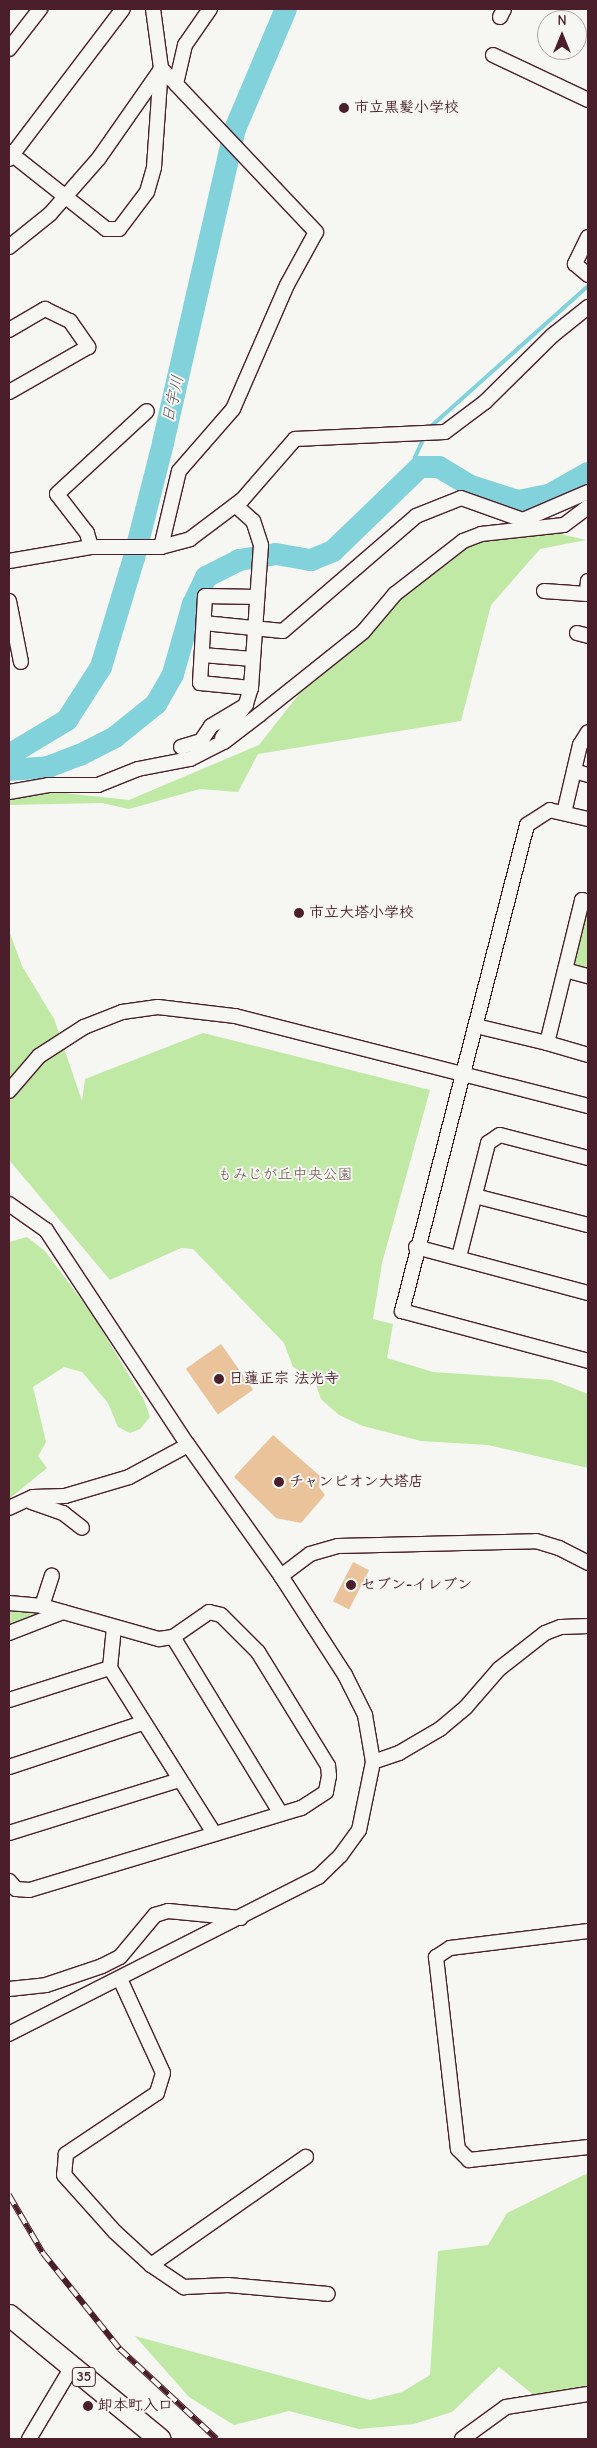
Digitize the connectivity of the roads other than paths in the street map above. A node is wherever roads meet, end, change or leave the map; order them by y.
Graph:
1 (40, 9) edge
2 (123, 9) edge
3 (153, 9) edge
4 (210, 9) edge
5 (9, 49) edge
6 (493, 55) dead end
7 (161, 68) junction
8 (176, 84) junction
9 (588, 100) edge
10 (10, 155) edge
11 (66, 196) junction
12 (588, 237) edge
13 (9, 247) edge
14 (588, 275) edge
15 (588, 307) edge
16 (9, 330) edge
17 (9, 392) edge
18 (147, 411) dead end
19 (588, 492) edge
20 (235, 506) junction
21 (588, 507) edge
22 (156, 546) junction
23 (91, 547) junction
24 (9, 561) edge
25 (588, 581) edge
26 (544, 591) dead end
27 (257, 597) junction
28 (9, 602) edge
29 (204, 623) junction
30 (254, 629) junction
31 (202, 655) junction
32 (253, 660) junction
33 (21, 662) dead end
34 (251, 688) junction
35 (246, 704) junction
36 (588, 732) edge
37 (216, 746) junction
38 (181, 748) dead end
39 (574, 771) junction
40 (588, 775) edge
41 (9, 792) edge
42 (564, 813) junction
43 (588, 819) edge
44 (588, 902) edge
45 (565, 970) junction
46 (588, 976) edge
47 (476, 1026) junction
48 (547, 1043) junction
49 (588, 1055) edge
50 (462, 1074) junction
51 (9, 1091) edge
52 (588, 1106) edge
53 (588, 1158) edge
54 (475, 1196) junction
55 (9, 1204) edge
56 (588, 1225) edge
57 (416, 1247) junction
58 (459, 1257) junction
59 (588, 1293) edge
60 (588, 1361) edge
61 (188, 1445) junction
62 (25, 1500) junction
63 (9, 1508) edge
64 (82, 1528) dead end
65 (588, 1563) edge
66 (52, 1576) dead end
67 (281, 1576) junction
68 (9, 1603) edge
69 (42, 1606) junction
70 (63, 1612) junction
71 (588, 1626) edge
72 (114, 1627) junction
73 (9, 1633) edge
74 (173, 1637) junction
75 (110, 1668) junction
76 (9, 1700) edge
77 (142, 1724) junction
78 (373, 1762) junction
79 (9, 1767) edge
80 (179, 1780) junction
81 (281, 1814) junction
82 (9, 1833) edge
83 (214, 1833) junction
84 (9, 1881) edge
85 (241, 1918) junction
86 (588, 1931) edge
87 (120, 1979) junction
88 (9, 1989) edge
89 (9, 2034) edge
90 (588, 2147) edge
91 (306, 2156) dead end
92 (151, 2265) junction
93 (328, 2294) dead end
94 (9, 2315) edge
95 (72, 2368) junction
96 (588, 2394) edge
97 (29, 2439) edge
98 (160, 2439) edge
99 (462, 2439) edge

1 - 5 street
2 - 10 street
3 - 7 street
4 - 8 street
6 - 9 street
7 - 8 street
7 - 11 street
7 - 11 street
8 - 22 street
10 - 11 street
11 - 13 street
12 - 14 street
15 - 20 street
16 - 17 street
18 - 23 street
19 - 30 street
20 - 22 street
20 - 27 street
21 - 37 street
22 - 23 street
23 - 24 street
25 - 26 street
27 - 29 street
27 - 30 street
28 - 33 street
29 - 30 street
29 - 31 street
30 - 32 street
31 - 32 street
31 - 34 street
32 - 34 street
34 - 35 street
35 - 37 street
35 - 38 street
36 - 39 street
37 - 41 street
39 - 40 street
39 - 42 street
42 - 43 street
42 - 47 street
44 - 45 street
45 - 46 street
45 - 48 street
47 - 48 street
47 - 50 street
48 - 49 street
50 - 51 street
50 - 52 street
50 - 57 street
53 - 54 street
54 - 56 street
54 - 58 street
55 - 61 street
57 - 58 street
57 - 60 street
58 - 59 street
61 - 62 street
61 - 67 street
62 - 63 street
62 - 64 street
65 - 67 street
66 - 69 street
67 - 78 street
68 - 69 street
69 - 70 street
70 - 72 street
70 - 73 street
71 - 78 street
72 - 74 street
72 - 75 street
74 - 81 street
74 - 81 street
75 - 76 street
75 - 77 street
77 - 79 street
77 - 80 street
78 - 85 street
80 - 82 street
80 - 83 street
81 - 83 street
83 - 84 street
85 - 87 street
85 - 88 street
86 - 90 street
87 - 89 street
87 - 92 street
91 - 92 street
92 - 93 street
94 - 95 highway, 35
95 - 97 street
95 - 98 highway, 35
96 - 99 street

